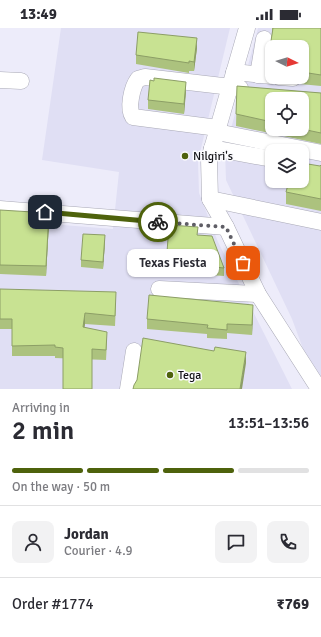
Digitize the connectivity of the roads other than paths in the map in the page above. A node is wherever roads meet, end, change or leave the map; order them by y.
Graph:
1 (247, 28) edge
2 (264, 39) dead end
3 (265, 75) edge
4 (0, 80) edge
5 (232, 80) junction
6 (21, 81) dead end
7 (265, 82) edge
8 (216, 136) junction
9 (321, 153) edge
10 (265, 156) edge
11 (309, 166) edge
12 (321, 168) edge
13 (210, 199) junction
14 (0, 209) edge
15 (321, 222) edge
16 (226, 227) junction
17 (159, 289) dead end
18 (258, 294) junction
19 (134, 351) dead end
20 (319, 388) edge
21 (128, 389) edge

1 - 5 street
2 - 3 street
3 - 5 street
4 - 6 street
5 - 7 street
5 - 8 street
5 - 8 street
8 - 9 street
8 - 10 street
8 - 13 street
11 - 12 street
13 - 15 street
13 - 16 street
14 - 16 street
16 - 18 street
17 - 18 street
18 - 20 street
19 - 21 street

